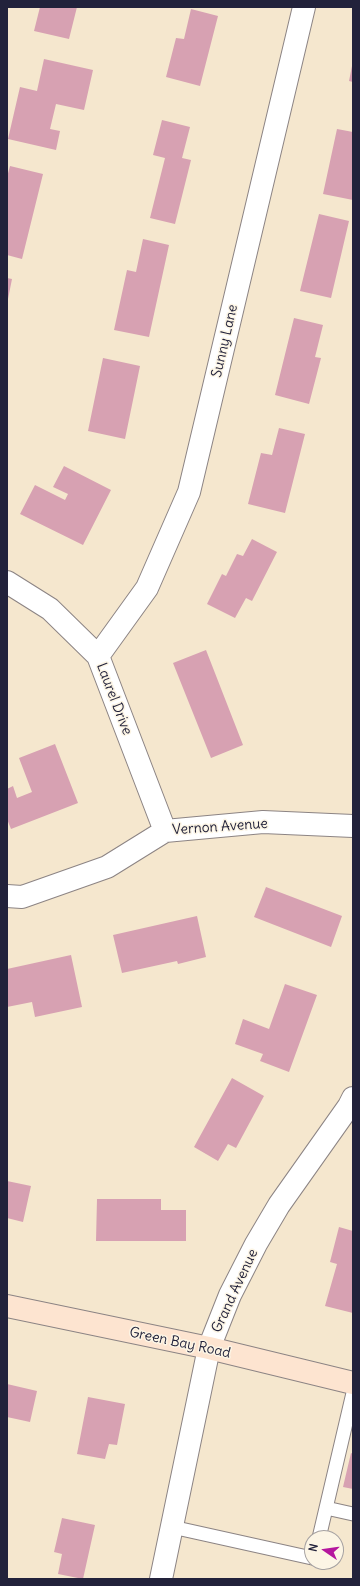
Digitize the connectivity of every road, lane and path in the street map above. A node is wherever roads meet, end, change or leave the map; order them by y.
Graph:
1 (304, 7) edge
2 (7, 582) edge
3 (98, 656) junction
4 (353, 826) edge
5 (165, 831) junction
6 (7, 896) edge
7 (353, 1098) edge
8 (7, 1306) edge
9 (209, 1348) junction
10 (353, 1383) edge
11 (353, 1394) edge
12 (326, 1508) junction
13 (353, 1514) edge
14 (172, 1527) junction
15 (321, 1530) edge
16 (304, 1556) edge
17 (161, 1579) edge

1 - 3 street, Sunny Lane
2 - 3 street, Laurel Drive
3 - 5 street, Laurel Drive
4 - 5 street, Vernon Avenue
5 - 6 street, Vernon Avenue
7 - 9 street, Grand Avenue
8 - 9 street, Green Bay Road
9 - 10 street, Green Bay Road
9 - 14 street, Grand Avenue
11 - 12 lane
12 - 13 lane
12 - 15 lane
14 - 16 lane
14 - 17 street, Grand Avenue

